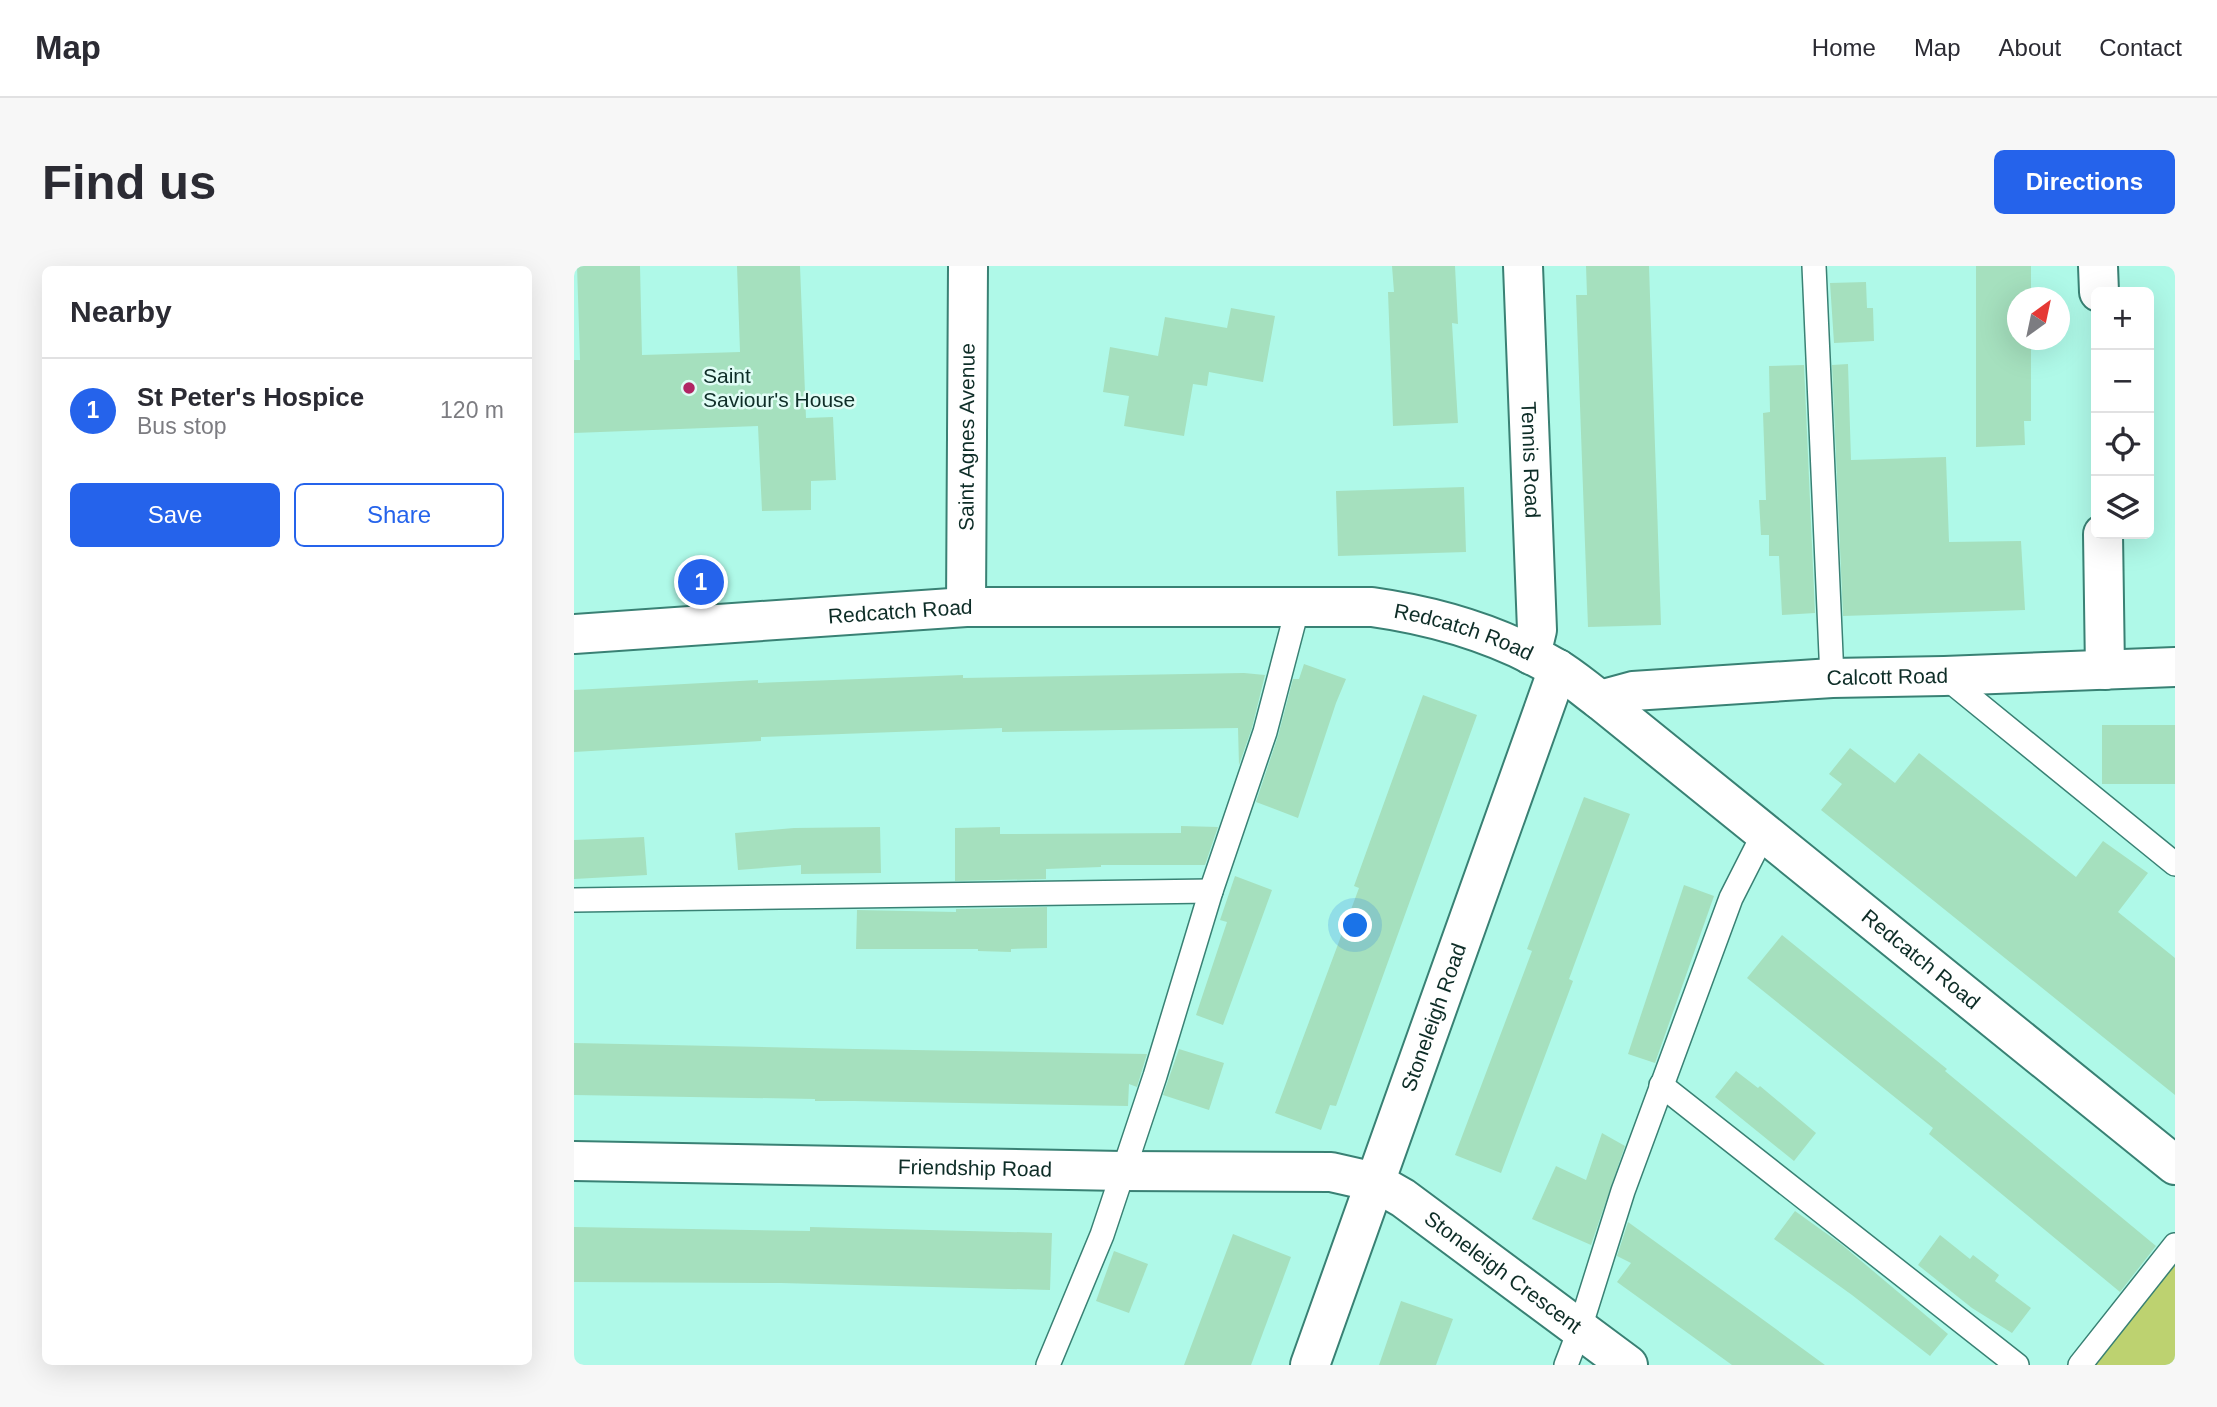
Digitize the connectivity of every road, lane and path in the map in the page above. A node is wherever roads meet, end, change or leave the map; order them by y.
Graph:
1 (968, 266) edge
2 (1523, 266) edge
3 (1814, 266) edge
4 (2098, 266) edge
5 (2099, 287) edge
6 (2103, 539) edge
7 (1298, 606) junction
8 (966, 607) junction
9 (574, 634) edge
10 (1544, 662) junction
11 (2175, 667) edge
12 (2105, 670) junction
13 (1944, 676) junction
14 (1832, 678) junction
15 (1600, 700) junction
16 (1764, 833) junction
17 (2175, 864) edge
18 (1212, 891) junction
19 (574, 900) edge
20 (1661, 1085) junction
21 (574, 1161) edge
22 (2175, 1165) edge
23 (1122, 1171) junction
24 (1375, 1182) junction
25 (2175, 1245) edge
26 (1573, 1348) edge
27 (1048, 1365) edge
28 (1310, 1365) edge
29 (1628, 1365) edge
30 (2017, 1365) edge
31 (2080, 1365) edge

1 - 8 street, Saint Agnes Avenue
2 - 10 street, Tennis Road
3 - 14 lane
4 - 5 street
6 - 12 street
7 - 8 street, Redcatch Road
7 - 10 street, Redcatch Road
7 - 18 lane
8 - 9 street, Redcatch Road
10 - 15 street, Redcatch Road
10 - 24 street, Stoneleigh Road
11 - 12 street, Calcott Road
12 - 13 street, Calcott Road
13 - 14 street, Calcott Road
13 - 17 lane
14 - 15 street, Calcott Road
15 - 16 street, Redcatch Road
16 - 20 lane
16 - 22 street, Redcatch Road
18 - 19 lane
18 - 23 lane
20 - 26 lane
20 - 30 lane
21 - 23 street, Friendship Road
23 - 24 street, Friendship Road
23 - 27 lane
24 - 26 street, Stoneleigh Crescent
24 - 28 street, Stoneleigh Road
25 - 31 lane
26 - 29 street, Stoneleigh Crescent

